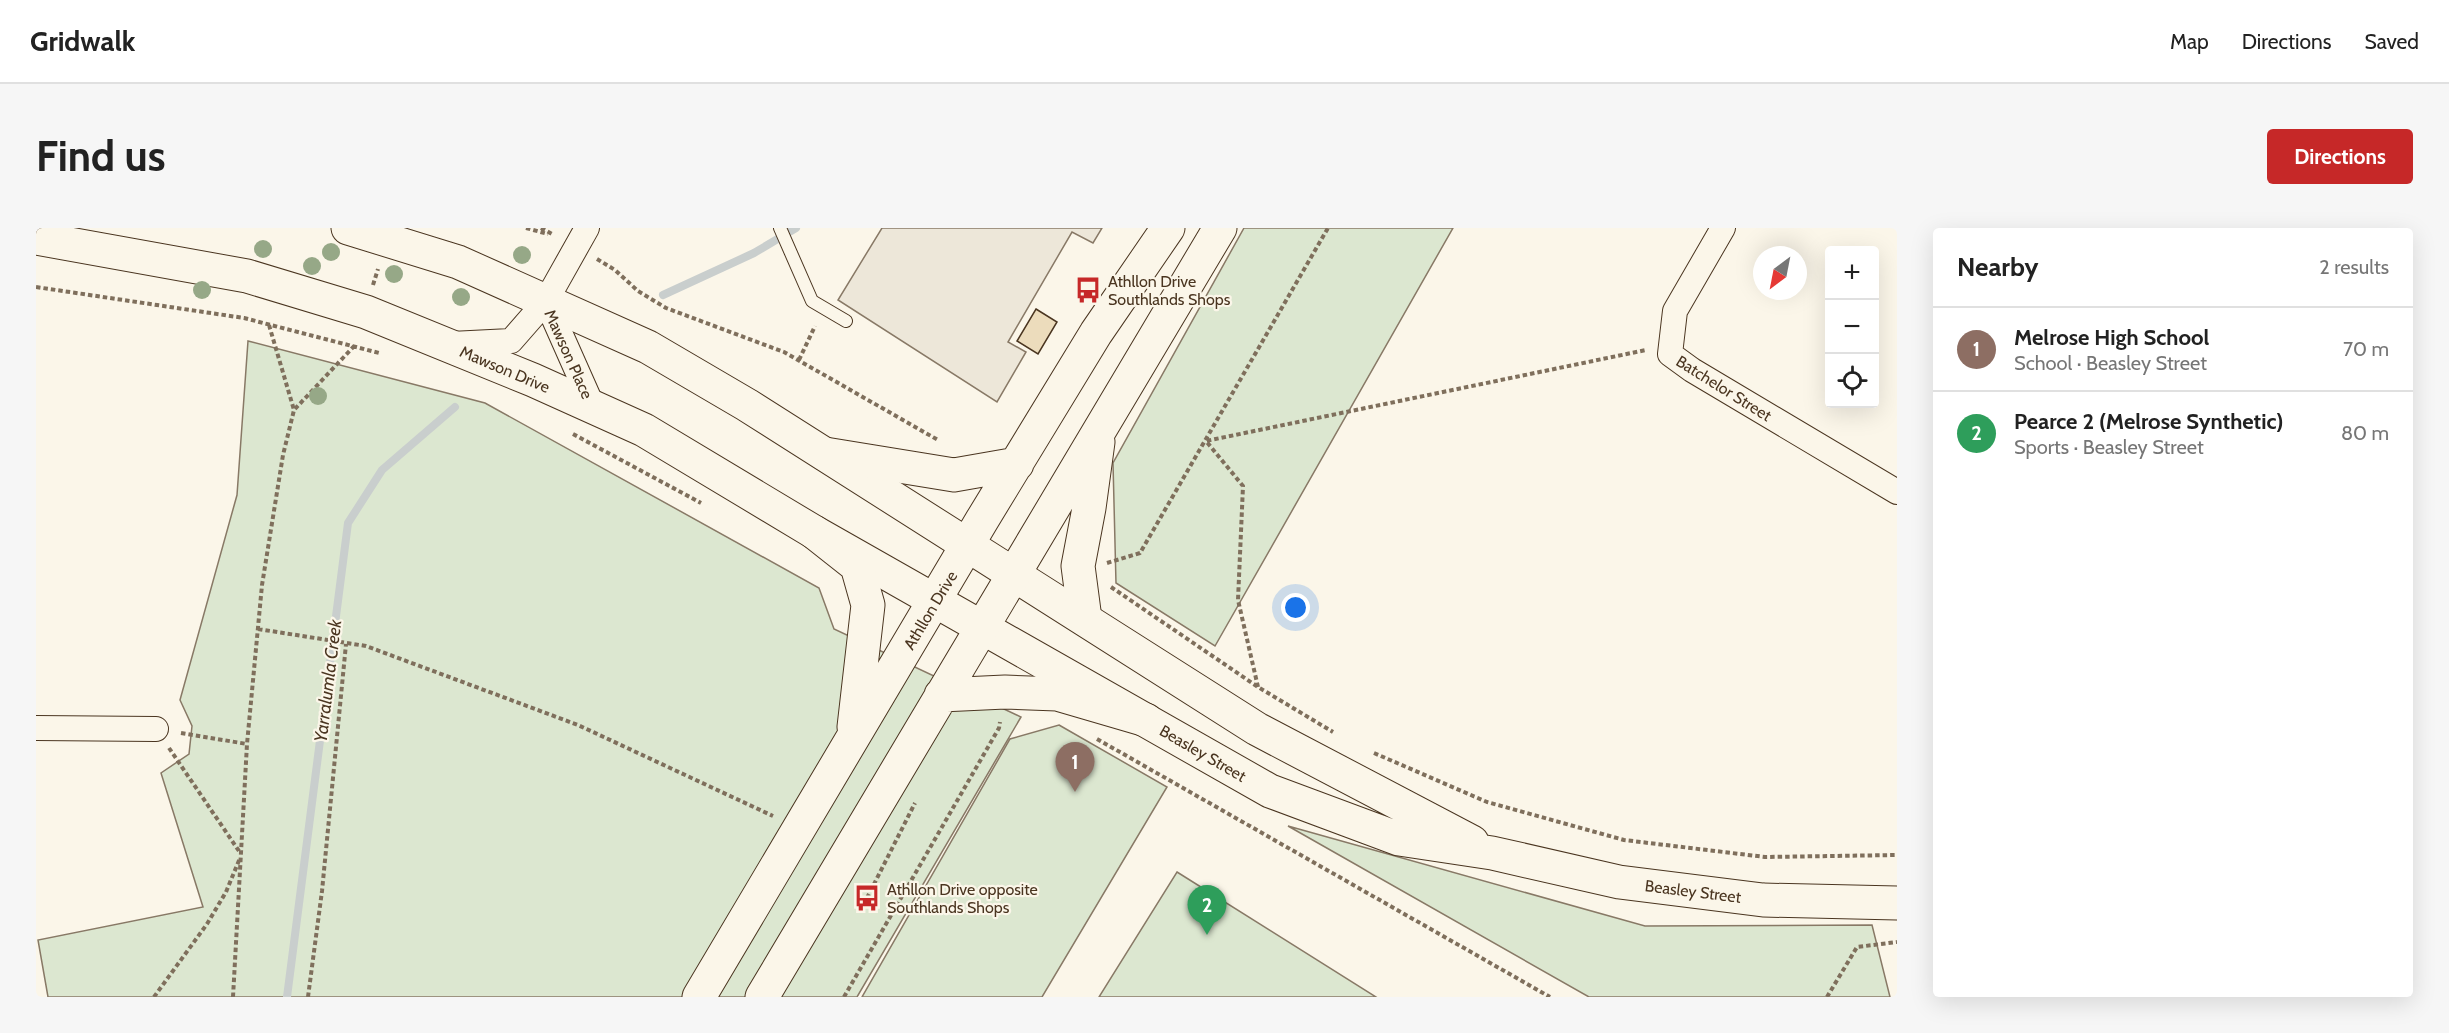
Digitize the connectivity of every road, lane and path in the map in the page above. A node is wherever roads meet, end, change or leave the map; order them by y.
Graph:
1 (348, 228) edge
2 (526, 228) edge
3 (542, 228) edge
4 (587, 228) edge
5 (780, 228) edge
6 (1168, 228) edge
7 (1220, 228) edge
8 (1328, 228) edge
9 (1723, 228) edge
10 (74, 237) edge
11 (36, 238) edge
12 (598, 259) dead end
13 (36, 287) edge
14 (546, 301) junction
15 (846, 321) dead end
16 (269, 324) junction
17 (1672, 344) junction
18 (356, 345) junction
19 (449, 345) junction
20 (386, 355) dead end
21 (593, 407) junction
22 (294, 410) junction
23 (1099, 428) junction
24 (567, 431) dead end
25 (1206, 441) junction
26 (948, 446) dead end
27 (825, 454) junction
28 (1017, 464) junction
29 (1897, 492) edge
30 (702, 503) dead end
31 (814, 532) junction
32 (968, 545) junction
33 (1140, 554) dead end
34 (1013, 574) junction
35 (1110, 586) dead end
36 (935, 601) junction
37 (1085, 619) junction
38 (981, 627) junction
39 (258, 629) junction
40 (346, 644) junction
41 (1258, 687) junction
42 (941, 695) junction
43 (1146, 720) junction
44 (36, 728) edge
45 (999, 728) dead end
46 (156, 729) junction
47 (1336, 734) dead end
48 (1090, 735) dead end
49 (853, 738) junction
50 (247, 744) junction
51 (1367, 750) dead end
52 (920, 795) dead end
53 (798, 829) junction
54 (1492, 853) junction
55 (241, 854) junction
56 (1897, 855) edge
57 (867, 898) dead end
58 (1897, 903) edge
59 (1897, 942) edge
60 (154, 997) edge
61 (233, 997) edge
62 (308, 997) edge
63 (699, 997) edge
64 (762, 997) edge
65 (844, 997) edge
66 (1550, 997) edge
67 (1827, 997) edge

1 - 14 main road
2 - 3 path
4 - 14 street, Mawson Place
5 - 15 lane
6 - 28 main road, Athllon Drive
7 - 23 main road
8 - 25 path
9 - 17 street, Batchelor Street
10 - 11 main road, Mawson Drive
10 - 19 main road, Mawson Drive
12 - 26 path
13 - 16 path
14 - 19 street, Mawson Place
14 - 21 street, Mawson Place
14 - 27 main road
16 - 18 path
16 - 22 path
17 - 25 path
17 - 29 street, Batchelor Street
18 - 20 path
18 - 22 path
19 - 21 main road, Mawson Drive
21 - 31 main road, Mawson Drive
22 - 39 path
23 - 34 main road
23 - 37 main road
24 - 30 path
25 - 33 path
25 - 41 path
27 - 28 main road
27 - 32 main road
28 - 32 main road, Athllon Drive
31 - 36 main road, Mawson Drive
31 - 49 main road
32 - 34 main road, Beasley Street
32 - 36 main road, Athllon Drive
34 - 37 main road, Beasley Street
34 - 38 main road
35 - 41 path
36 - 38 main road, Beasley Street
36 - 49 main road, Athllon Drive
37 - 54 main road, Beasley Street
38 - 42 main road
38 - 43 main road, Beasley Street
39 - 40 path
39 - 50 path
40 - 53 path
40 - 62 path
41 - 47 path
42 - 43 main road
42 - 64 main road
43 - 54 main road, Beasley Street
44 - 46 street
45 - 65 path
46 - 50 path
46 - 55 path
48 - 66 path
49 - 53 main road, Athllon Drive
50 - 55 path
51 - 56 path
52 - 57 path
53 - 63 main road, Athllon Drive
54 - 58 main road, Beasley Street
55 - 60 path
55 - 61 path
59 - 67 path

